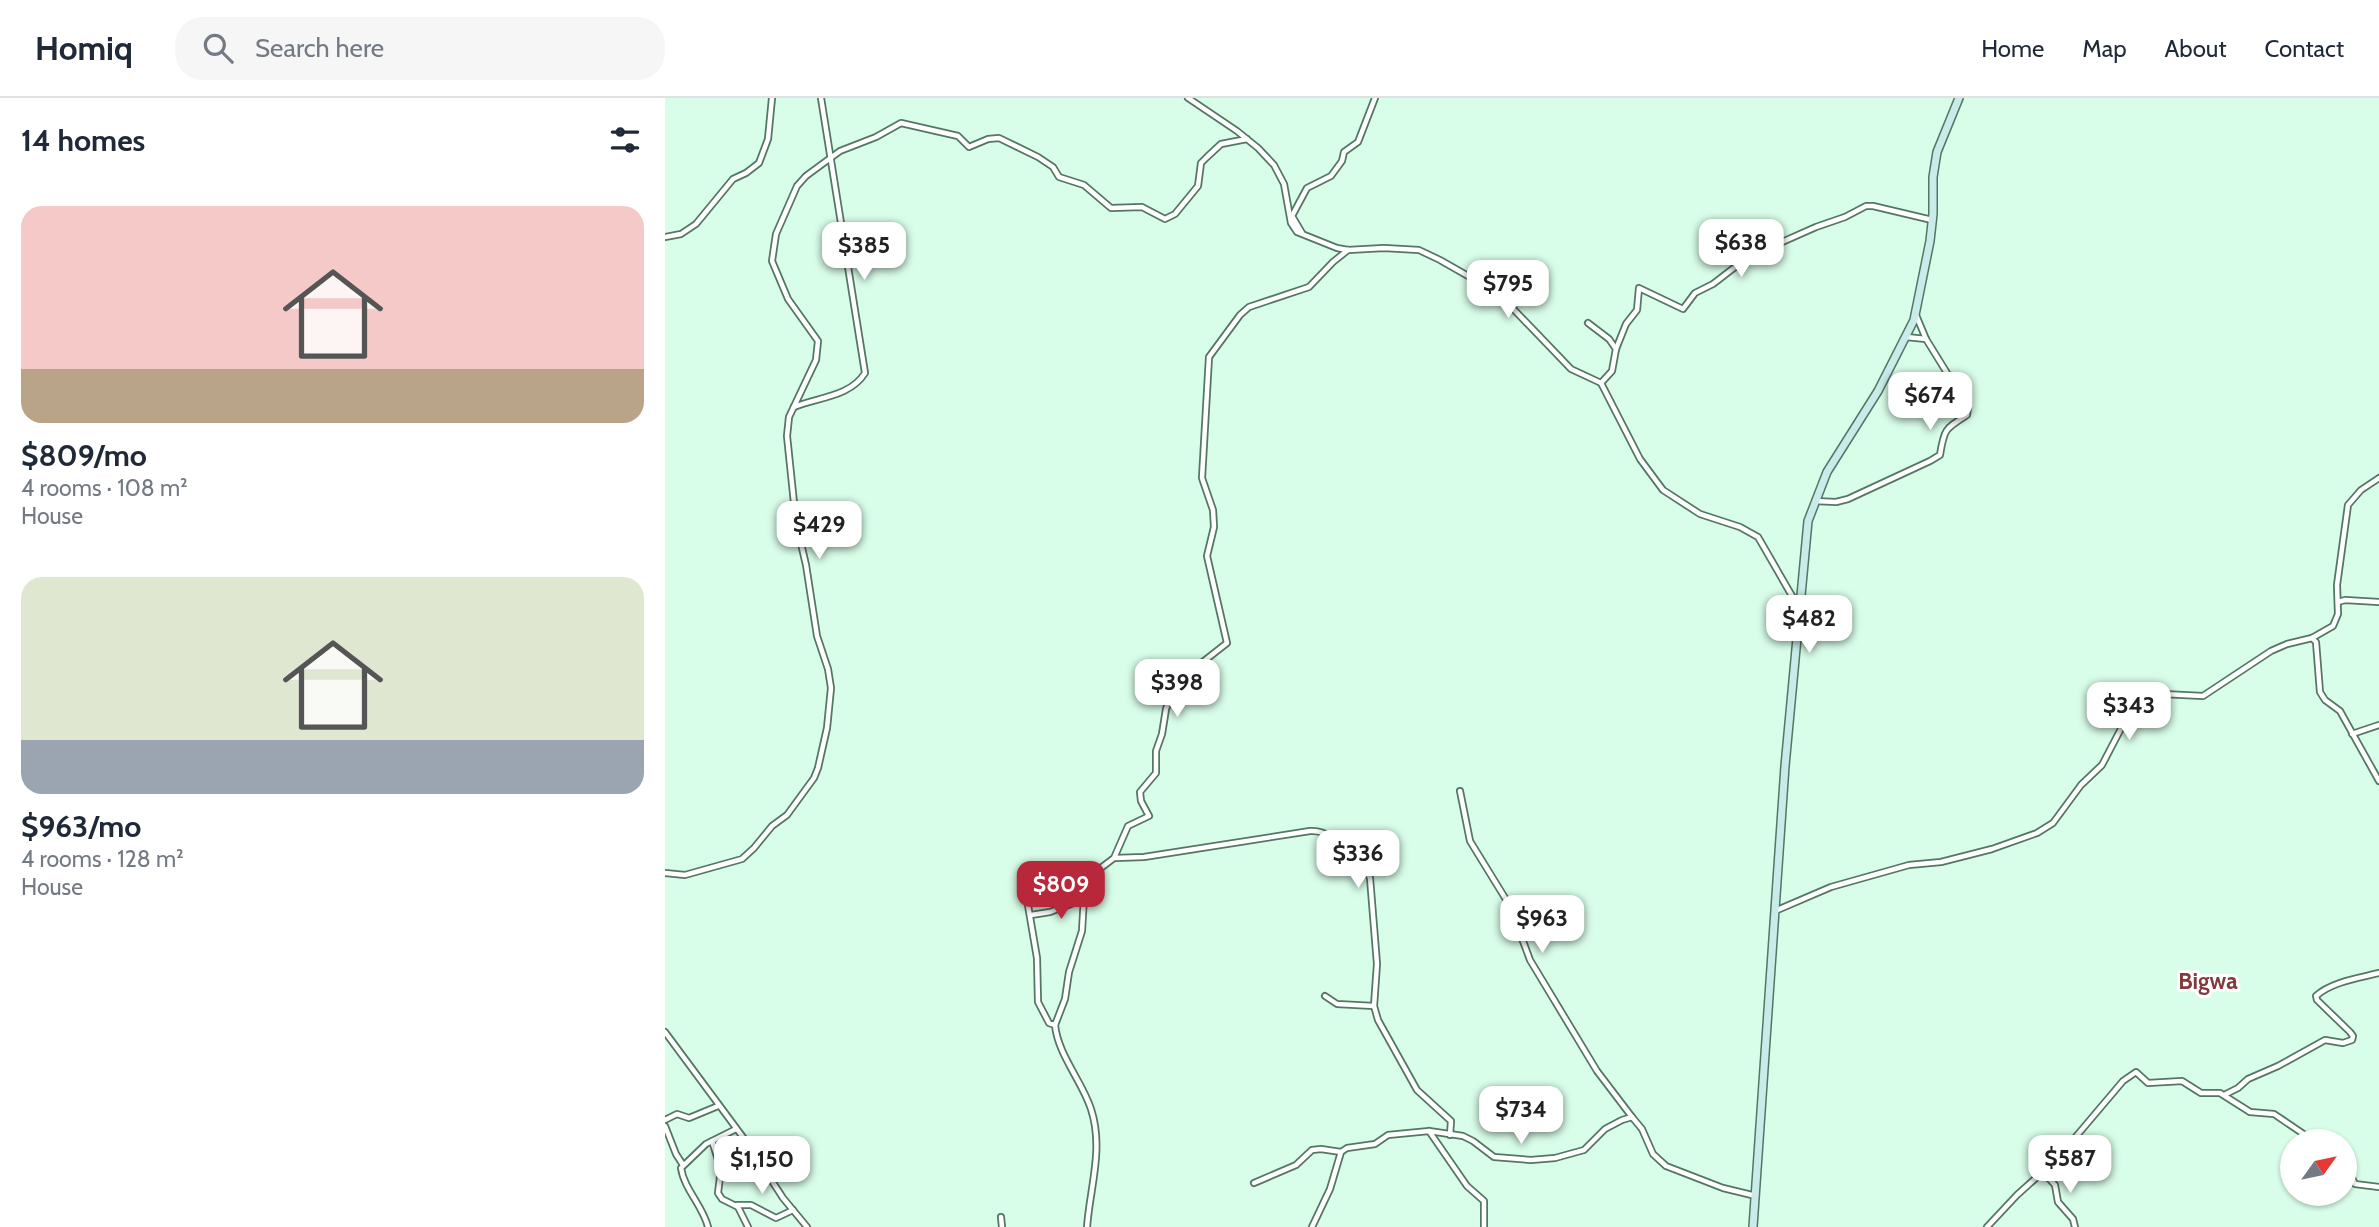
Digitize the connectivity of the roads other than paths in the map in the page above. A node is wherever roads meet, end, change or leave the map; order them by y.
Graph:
1 (772, 98) edge
2 (821, 98) edge
3 (1188, 98) edge
4 (1375, 98) edge
5 (1958, 102) edge
6 (1247, 139) junction
7 (829, 158) junction
8 (1932, 220) junction
9 (1302, 234) junction
10 (665, 237) edge
11 (1348, 250) junction
12 (1916, 314) junction
13 (1588, 323) dead end
14 (1906, 337) junction
15 (1926, 339) junction
16 (1616, 349) junction
17 (1601, 383) junction
18 (793, 407) junction
19 (2379, 478) edge
20 (1815, 501) junction
21 (2338, 602) junction
22 (2379, 602) edge
23 (1800, 609) junction
24 (2312, 638) junction
25 (2379, 725) edge
26 (2352, 734) junction
27 (2379, 781) edge
28 (1460, 792) dead end
29 (1114, 858) junction
30 (665, 873) edge
31 (1023, 876) dead end
32 (1084, 899) junction
33 (1775, 911) junction
34 (1031, 915) junction
35 (2379, 972) edge
36 (1325, 996) dead end
37 (1374, 1006) junction
38 (1055, 1025) junction
39 (666, 1034) edge
40 (2225, 1095) junction
41 (718, 1106) junction
42 (1632, 1117) junction
43 (665, 1120) edge
44 (665, 1126) edge
45 (736, 1129) junction
46 (2297, 1129) edge
47 (1429, 1131) junction
48 (1450, 1135) junction
49 (711, 1140) junction
50 (1341, 1152) junction
51 (683, 1165) junction
52 (2043, 1173) junction
53 (1254, 1183) dead end
54 (2357, 1184) edge
55 (2379, 1186) edge
56 (1756, 1196) junction
57 (736, 1205) junction
58 (793, 1210) junction
59 (1001, 1217) dead end
60 (776, 1218) junction
61 (708, 1227) edge
62 (748, 1227) edge
63 (778, 1227) edge
64 (807, 1227) edge
65 (1002, 1227) edge
66 (1087, 1227) edge
67 (1312, 1227) edge
68 (1483, 1227) edge
69 (1753, 1227) edge
70 (1987, 1227) edge
71 (2075, 1227) edge

1 - 10 street
2 - 7 street
3 - 6 street
4 - 9 street
5 - 8 street
6 - 7 street
6 - 9 street
7 - 18 street
7 - 18 street
8 - 12 street
8 - 16 street
9 - 11 street
11 - 17 street
11 - 29 street
12 - 14 street
12 - 15 street
13 - 16 street
14 - 15 street
14 - 20 street
15 - 20 street
16 - 17 street
17 - 23 street
18 - 30 street
19 - 21 street
20 - 23 street
21 - 22 street
21 - 24 street
23 - 33 street
24 - 26 street
24 - 33 street
25 - 26 street
26 - 27 street
28 - 42 street
29 - 32 street
29 - 37 street
31 - 34 street
32 - 34 street
32 - 38 street
33 - 56 street
34 - 38 street
35 - 40 street
36 - 37 street
37 - 48 street
38 - 66 street
39 - 41 street
40 - 46 street
40 - 52 street
41 - 43 street
41 - 45 street
42 - 48 street
42 - 56 street
44 - 51 street
45 - 49 street
45 - 58 street
47 - 48 street
47 - 50 street
47 - 68 street
49 - 51 street
49 - 57 street
50 - 53 street
50 - 67 street
51 - 61 street
52 - 70 street
52 - 71 street
54 - 55 street
56 - 69 street
57 - 60 street
57 - 62 street
58 - 60 street
58 - 64 street
59 - 65 street
60 - 63 street

